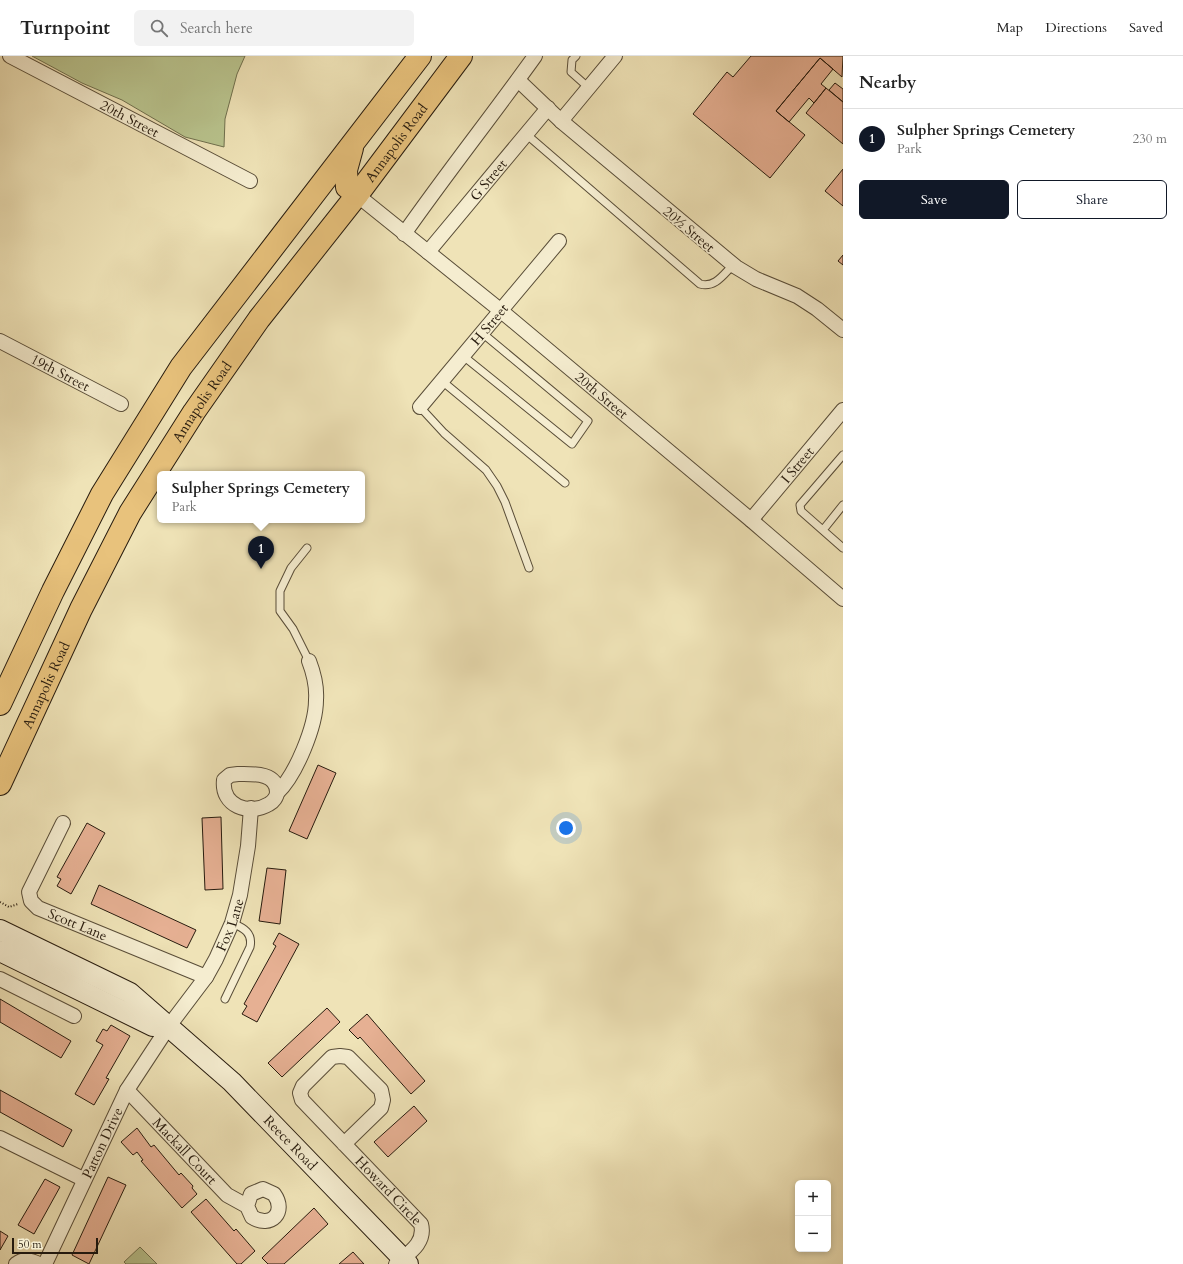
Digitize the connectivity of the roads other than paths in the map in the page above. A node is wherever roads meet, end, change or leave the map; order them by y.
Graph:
1 (10, 56) edge
2 (420, 56) edge
3 (461, 56) edge
4 (535, 56) edge
5 (576, 56) edge
6 (615, 56) edge
7 (518, 80) junction
8 (589, 88) junction
9 (548, 108) junction
10 (561, 121) junction
11 (526, 134) junction
12 (354, 142) junction
13 (250, 181) dead end
14 (357, 195) junction
15 (404, 234) junction
16 (559, 241) dead end
17 (428, 252) junction
18 (733, 265) junction
19 (500, 310) junction
20 (843, 330) edge
21 (481, 332) junction
22 (0, 341) edge
23 (462, 355) junction
24 (442, 381) junction
25 (121, 404) dead end
26 (420, 407) joint
27 (843, 410) edge
28 (843, 455) edge
29 (565, 483) dead end
30 (843, 505) edge
31 (751, 520) junction
32 (822, 530) junction
33 (307, 548) dead end
34 (843, 548) edge
35 (529, 568) dead end
36 (843, 599) edge
37 (309, 661) joint
38 (0, 704) edge
39 (0, 784) edge
40 (277, 793) junction
41 (251, 808) junction
42 (63, 823) dead end
43 (232, 923) junction
44 (0, 930) edge
45 (0, 951) edge
46 (206, 977) junction
47 (0, 979) edge
48 (225, 999) dead end
49 (74, 1016) dead end
50 (169, 1026) junction
51 (127, 1090) junction
52 (0, 1138) edge
53 (344, 1144) junction
54 (83, 1179) junction
55 (247, 1206) dead end
56 (402, 1262) edge
57 (16, 1264) edge
58 (39, 1264) edge
59 (45, 1264) edge

1 - 13 street, 20th Street
2 - 12 main road
3 - 14 main road, Annapolis Road
4 - 7 street
5 - 8 lane
6 - 8 street
7 - 9 street, 20½ Street
7 - 15 street
8 - 10 street
9 - 10 street, 20½ Street
9 - 11 street, G Street
10 - 18 street, 20½ Street
11 - 17 street, G Street
11 - 18 lane
12 - 14 main road
12 - 38 main road
14 - 15 street, 20th Street
14 - 39 main road, Annapolis Road
15 - 17 street, 20th Street
16 - 19 street, H Street
17 - 19 street, 20th Street
18 - 20 street, 20½ Street
19 - 21 street, H Street
19 - 31 street, 20th Street
21 - 23 street, H Street
21 - 23 lane
22 - 25 street, 19th Street
23 - 24 street, H Street
24 - 26 street, H Street
24 - 29 lane
26 - 35 lane
27 - 31 street, I Street
28 - 32 lane
30 - 32 lane
31 - 36 street, 20th Street
32 - 34 lane
33 - 37 lane
37 - 40 street
40 - 41 street
40 - 41 street
41 - 43 street, Fox Lane
42 - 46 street, Scott Lane
43 - 46 street, Fox Lane
43 - 48 lane
44 - 50 main road, Reece Road
45 - 50 main road
46 - 50 street, Fox Lane
47 - 49 street
50 - 51 street, Patton Drive
50 - 56 main road, Reece Road
51 - 54 street, Patton Drive
51 - 55 street, Mackall Court
52 - 54 street
53 - 53 street, Howard Circle
53 - 56 street, Howard Circle
54 - 59 street, Patton Drive
57 - 58 street

